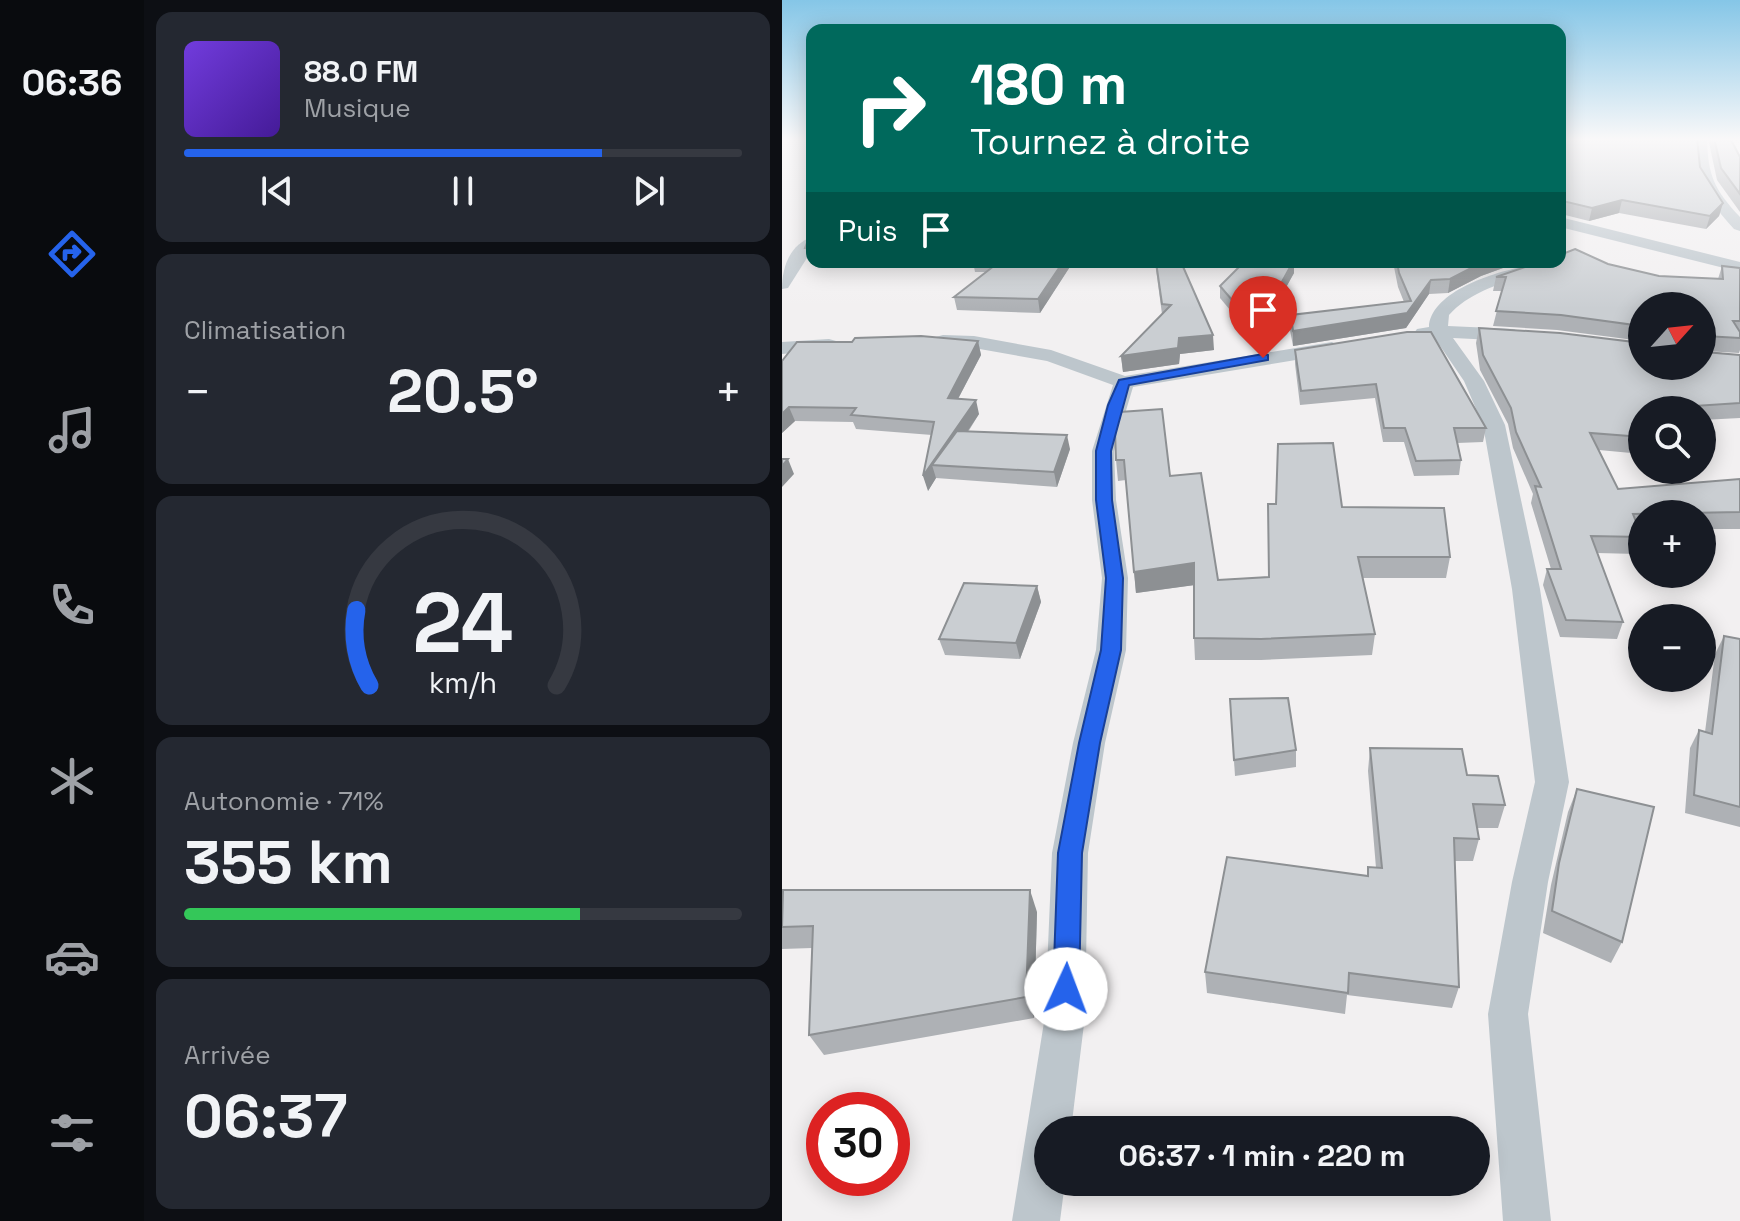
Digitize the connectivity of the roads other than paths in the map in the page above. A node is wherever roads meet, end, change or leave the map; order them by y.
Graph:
1 (1711, 195) edge
2 (1566, 223) edge
3 (1740, 226) edge
4 (1621, 237) junction
5 (806, 247) edge
6 (1593, 249) dead end
7 (1740, 267) edge
8 (1538, 268) edge
9 (782, 284) edge
10 (1439, 331) junction
11 (1400, 337) edge
12 (1543, 338) edge
13 (922, 340) edge
14 (849, 344) edge
15 (1347, 345) edge
16 (782, 348) edge
17 (1124, 382) junction
18 (1051, 1116) edge
19 (1040, 1196) edge
20 (1036, 1221) edge
21 (1527, 1221) edge

1 - 3 street
2 - 4 street
4 - 6 street
4 - 7 street
5 - 9 street
8 - 10 street
10 - 11 street
10 - 12 street
10 - 21 street
13 - 17 street
14 - 16 street
15 - 17 street
17 - 18 street
19 - 20 street

